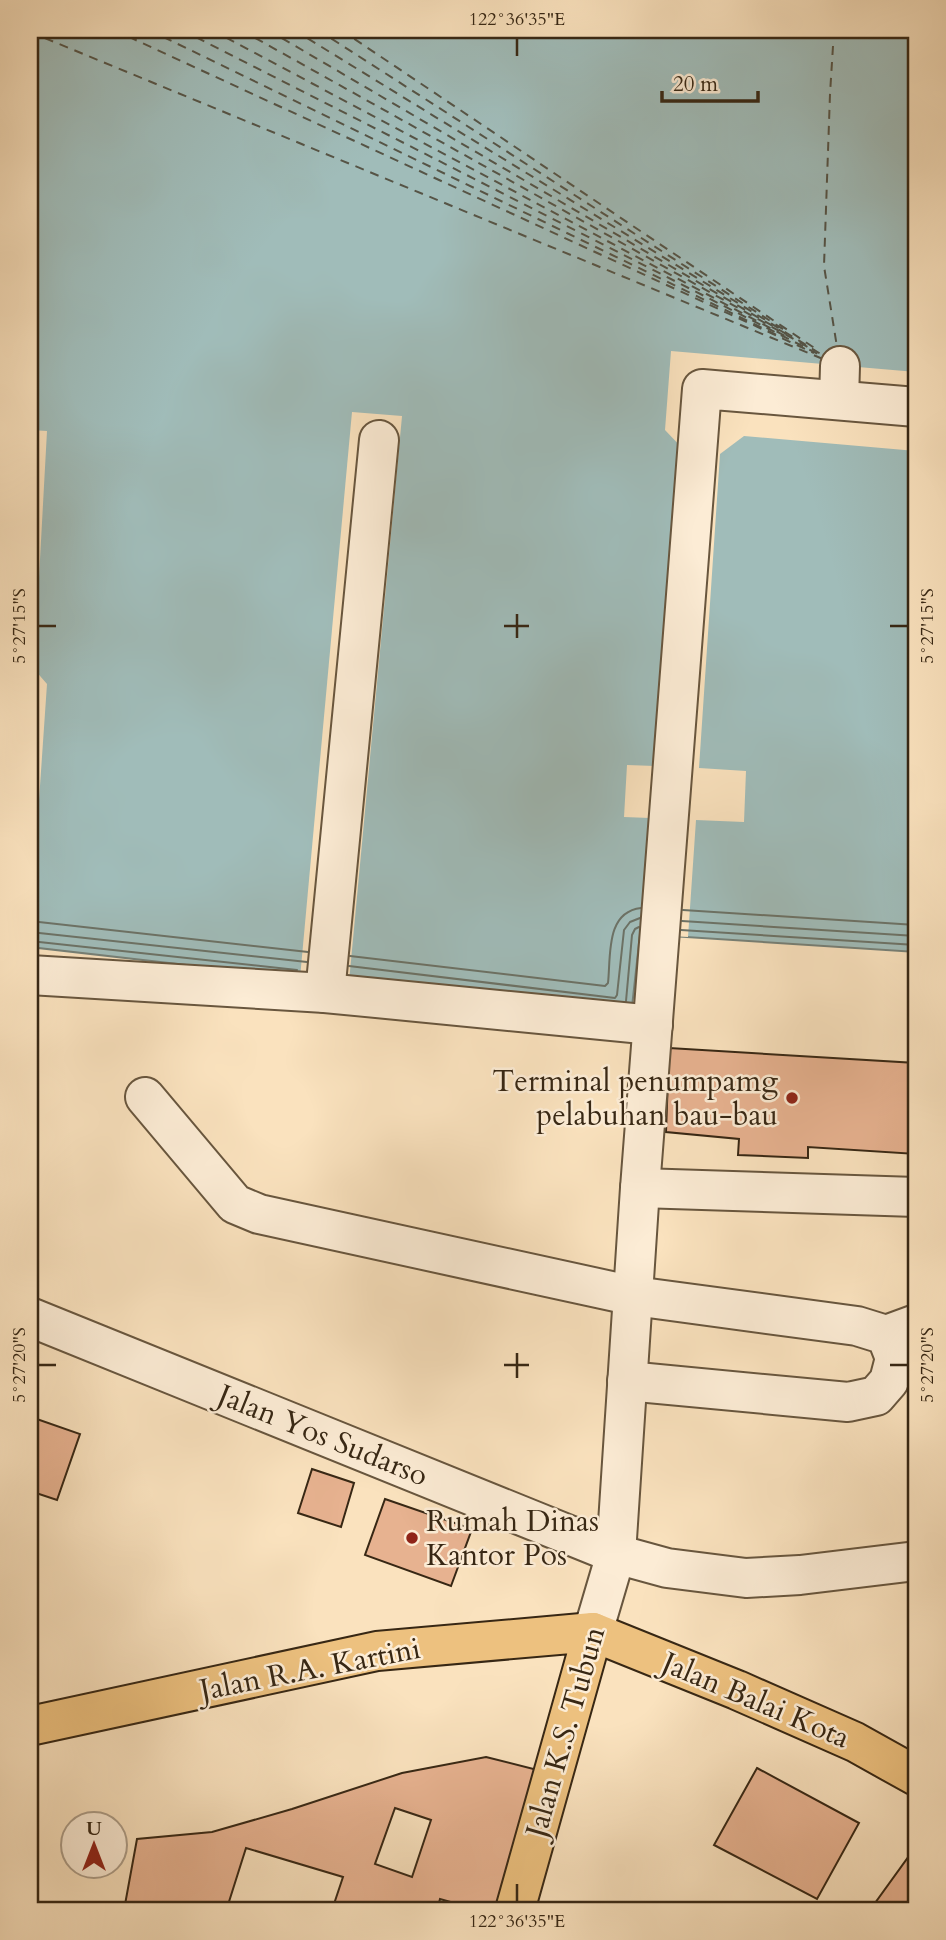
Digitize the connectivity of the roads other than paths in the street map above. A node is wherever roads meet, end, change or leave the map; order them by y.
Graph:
1 (916, 407) edge
2 (379, 440) dead end
3 (30, 975) edge
4 (325, 993) junction
5 (653, 1025) junction
6 (145, 1097) dead end
7 (640, 1188) junction
8 (916, 1197) edge
9 (634, 1296) junction
10 (30, 1317) edge
11 (901, 1329) edge
12 (627, 1381) junction
13 (616, 1554) junction
14 (916, 1561) edge
15 (593, 1632) junction
16 (30, 1726) edge
17 (916, 1776) edge
18 (515, 1910) edge

1 - 5 street, Jalan K.S. Tubun
2 - 4 street
3 - 4 street
4 - 5 street
5 - 7 street, Jalan K.S. Tubun
6 - 9 street
7 - 8 street
7 - 9 street, Jalan K.S. Tubun
9 - 11 street
9 - 12 street, Jalan K.S. Tubun
10 - 13 street, Jalan Yos Sudarso
11 - 12 street
12 - 13 street, Jalan K.S. Tubun
13 - 14 street, Jalan Yos Sudarso
13 - 15 street, Jalan K.S. Tubun
15 - 16 main road, Jalan R.A. Kartini
15 - 17 main road, Jalan Balai Kota
15 - 18 main road, Jalan K.S. Tubun

